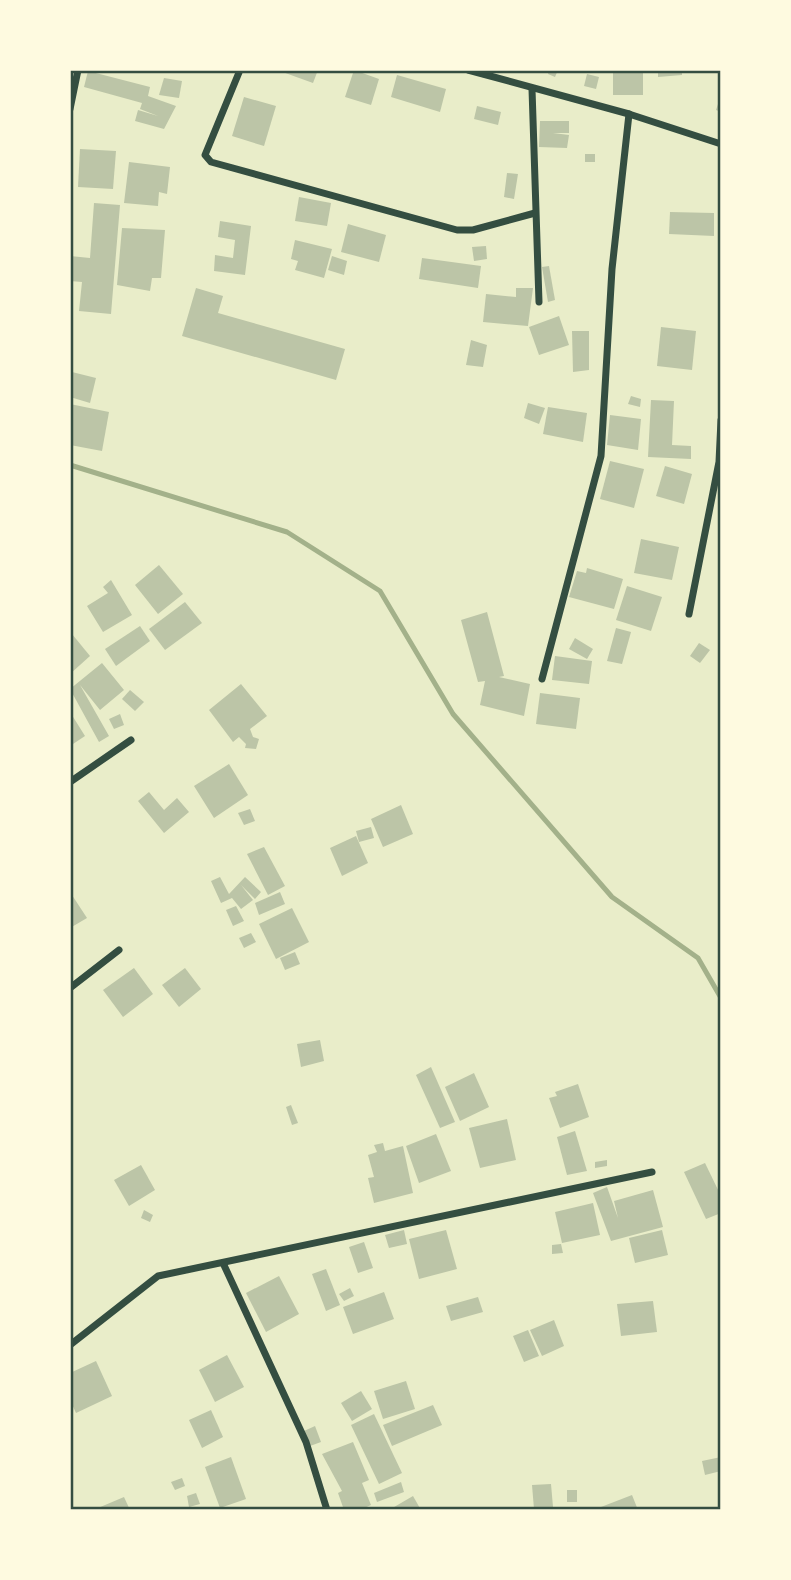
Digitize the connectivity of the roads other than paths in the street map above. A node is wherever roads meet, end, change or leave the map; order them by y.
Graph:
1 (78, 70) edge
2 (240, 70) edge
3 (468, 70) edge
4 (532, 89) junction
5 (70, 108) edge
6 (629, 114) junction
7 (721, 144) edge
8 (535, 213) junction
9 (539, 302) dead end
10 (721, 420) edge
11 (689, 614) dead end
12 (542, 679) dead end
13 (131, 740) dead end
14 (70, 782) edge
15 (119, 950) dead end
16 (70, 988) edge
17 (652, 1172) dead end
18 (223, 1263) junction
19 (70, 1345) edge
20 (327, 1510) edge

1 - 5 street
2 - 8 street
3 - 4 street
4 - 6 street
4 - 8 street
6 - 7 street
6 - 12 street
8 - 9 street
10 - 11 street
13 - 14 street
15 - 16 street
17 - 18 street
18 - 19 street
18 - 20 street

